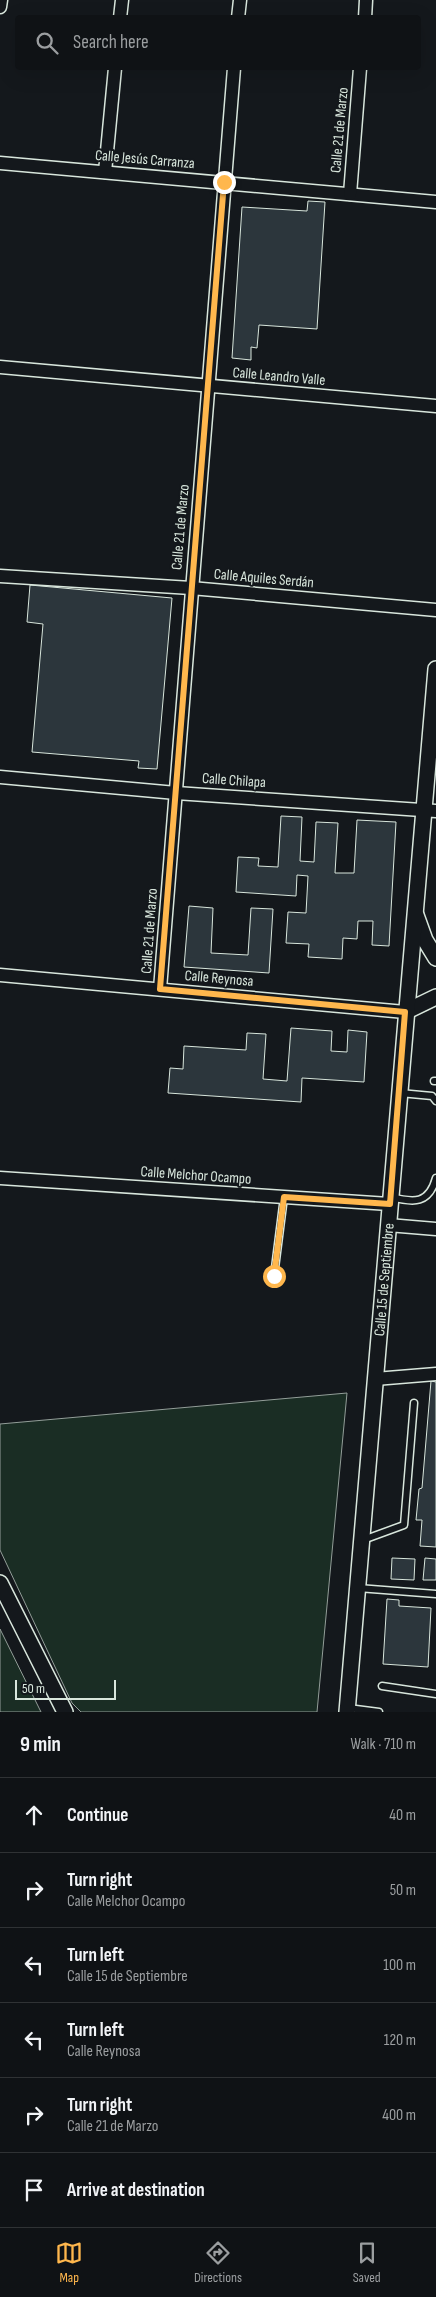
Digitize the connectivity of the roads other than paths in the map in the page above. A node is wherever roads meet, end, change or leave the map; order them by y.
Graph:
1 (1, 0) edge
2 (122, 0) edge
3 (240, 0) edge
4 (366, 0) edge
5 (0, 7) edge
6 (120, 15) edge
7 (238, 15) edge
8 (365, 15) edge
9 (115, 70) edge
10 (234, 70) edge
11 (360, 70) edge
12 (0, 163) edge
13 (105, 172) junction
14 (224, 182) junction
15 (350, 194) junction
16 (436, 202) edge
17 (0, 367) edge
18 (207, 386) junction
19 (436, 406) edge
20 (0, 576) edge
21 (191, 588) junction
22 (436, 610) edge
23 (436, 669) edge
24 (0, 777) edge
25 (176, 793) junction
26 (430, 811) edge
27 (414, 910) junction
28 (436, 958) edge
29 (0, 975) edge
30 (160, 989) junction
31 (436, 998) edge
32 (405, 1012) junction
33 (398, 1093) junction
34 (436, 1101) edge
35 (0, 1178) edge
36 (436, 1178) edge
37 (284, 1197) junction
38 (390, 1200) junction
39 (388, 1225) junction
40 (436, 1230) edge
41 (274, 1276) dead end
42 (436, 1374) edge
43 (375, 1379) junction
44 (414, 1403) dead end
45 (362, 1540) junction
46 (0, 1583) edge
47 (358, 1588) junction
48 (436, 1594) edge
49 (382, 1686) dead end
50 (436, 1694) edge
51 (347, 1710) edge
52 (65, 1712) edge
53 (379, 1712) edge

1 - 5 street
2 - 6 street
3 - 7 street
4 - 8 street
9 - 13 street
10 - 14 street, Calle 21 de Marzo
11 - 15 street, Calle 21 de Marzo
12 - 13 street, Calle Jesús Carranza
13 - 14 street, Calle Jesús Carranza
14 - 15 street, Calle Jesús Carranza
14 - 18 street, Calle 21 de Marzo
15 - 16 street, Calle Jesús Carranza
17 - 18 street, Calle Leandro Valle
18 - 19 street, Calle Leandro Valle
18 - 21 street, Calle 21 de Marzo
20 - 21 street, Calle Aquiles Serdán
21 - 22 street, Calle Aquiles Serdán
21 - 25 street, Calle 21 de Marzo
23 - 26 street, Calle 15 de Septiembre
24 - 25 street, Calle Chilapa
25 - 26 street, Calle Chilapa
25 - 30 street, Calle 21 de Marzo
26 - 27 street, Calle 15 de Septiembre
27 - 28 street
27 - 32 street, Calle 15 de Septiembre
29 - 30 street, Calle Reynosa
30 - 32 street, Calle Reynosa
31 - 32 street
32 - 33 street, Calle 15 de Septiembre
33 - 34 lane
33 - 38 street, Calle 15 de Septiembre
35 - 37 street, Calle Melchor Ocampo
36 - 38 lane
37 - 38 street, Calle Melchor Ocampo
37 - 41 lane
38 - 39 street, Calle 15 de Septiembre
39 - 40 street
39 - 43 street, Calle 15 de Septiembre
42 - 43 street
43 - 45 street, Calle 15 de Septiembre
44 - 45 lane
45 - 47 street, Calle 15 de Septiembre
46 - 52 street
47 - 48 lane
47 - 51 street, Calle 15 de Septiembre
49 - 50 lane
51 - 53 lane

